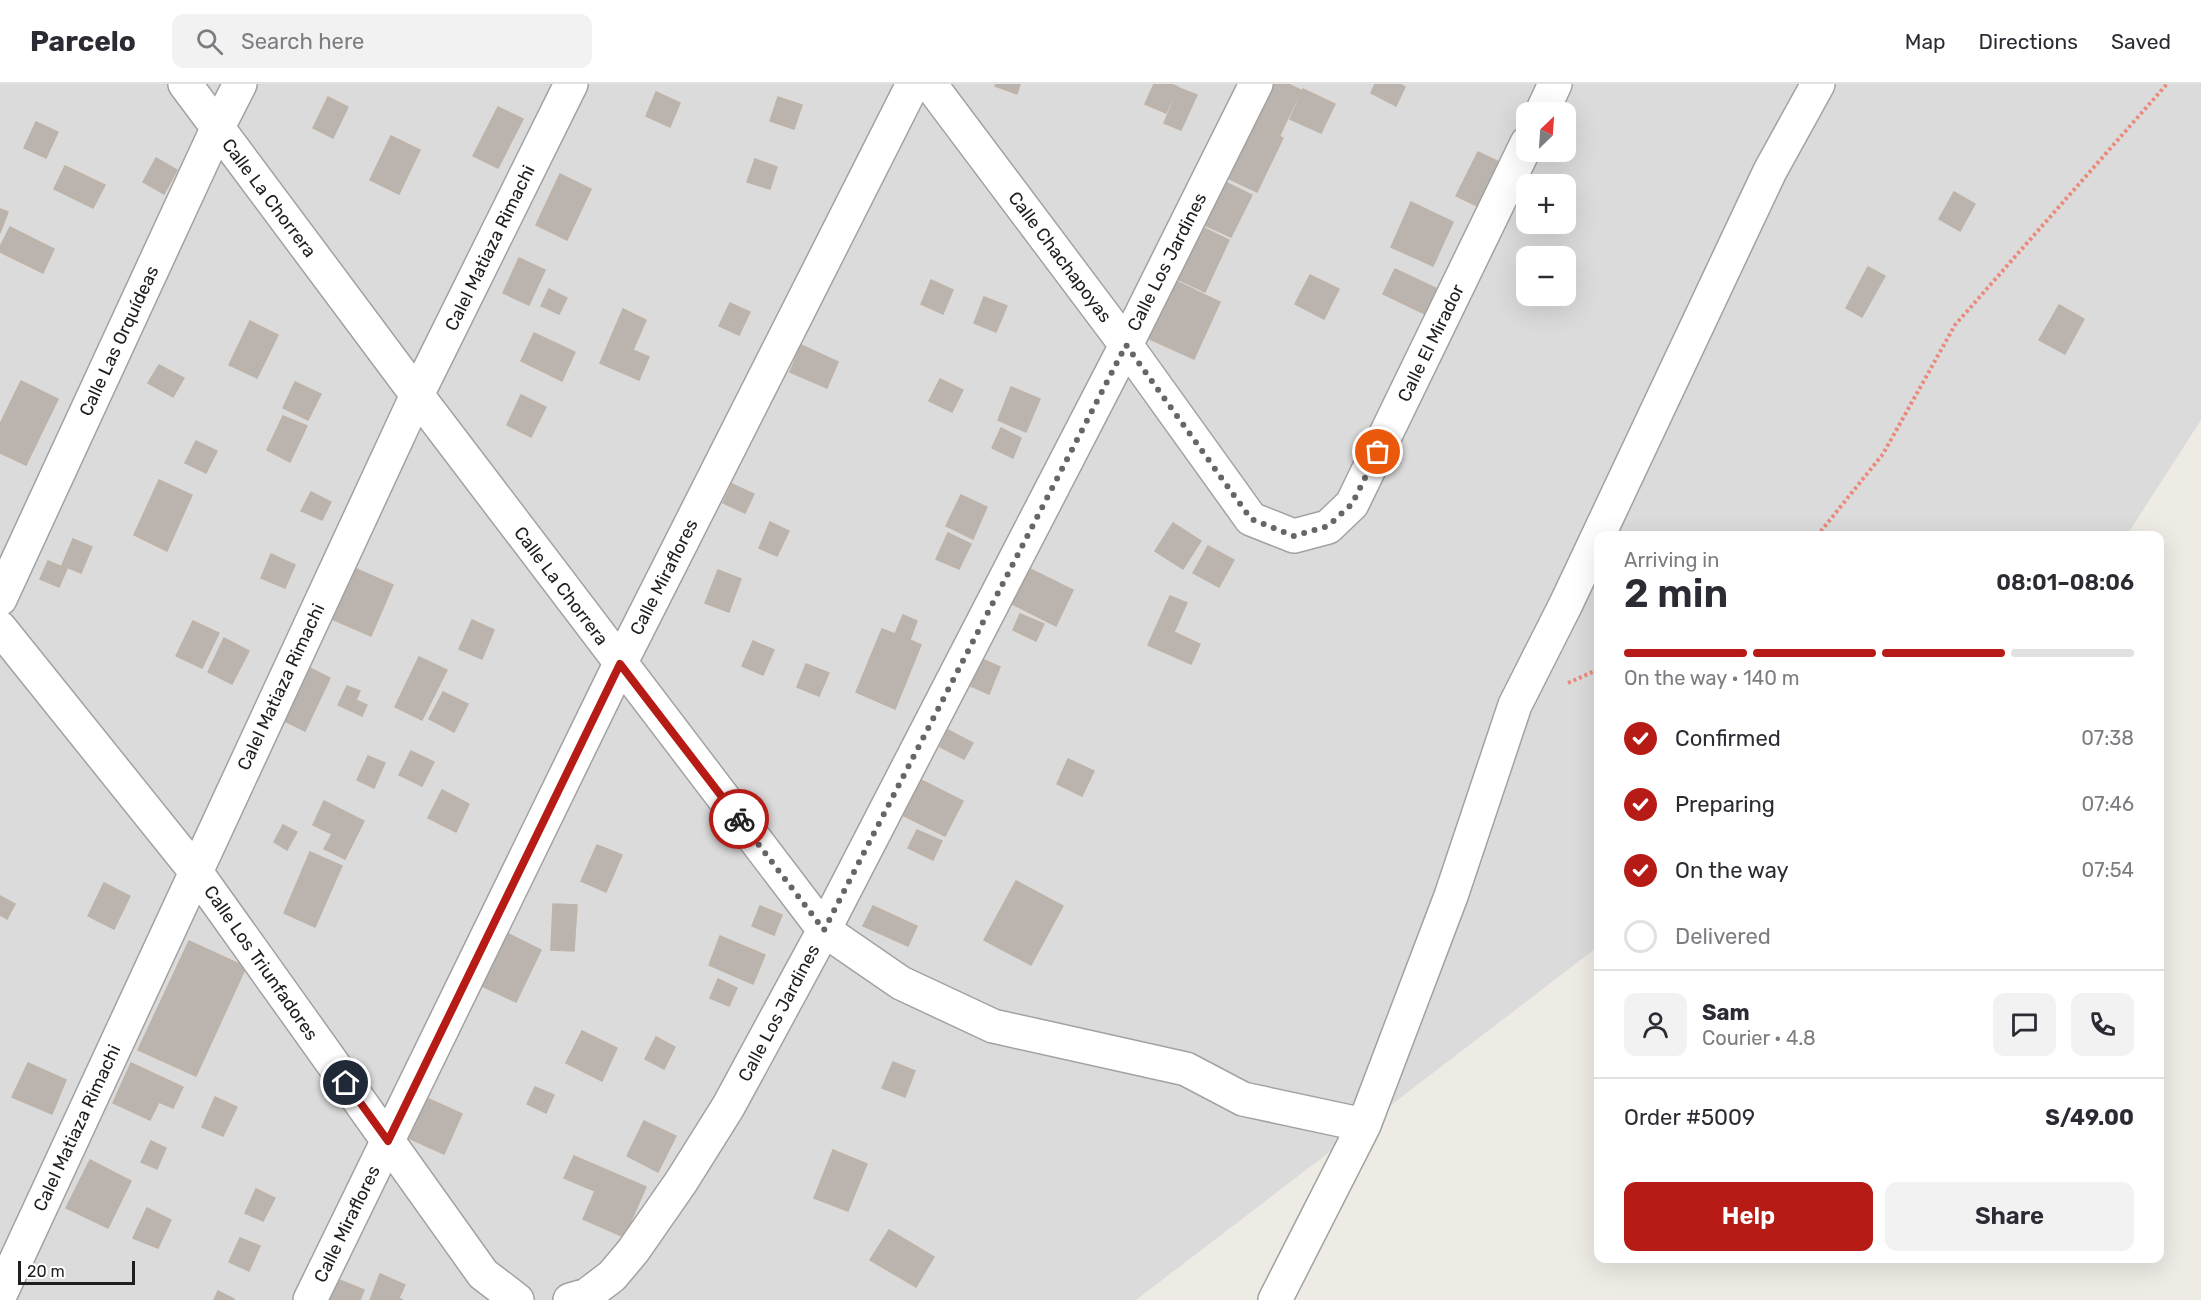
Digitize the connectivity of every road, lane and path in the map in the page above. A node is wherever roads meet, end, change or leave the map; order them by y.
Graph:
1 (184, 84) edge
2 (240, 84) edge
3 (571, 84) edge
4 (913, 84) edge
5 (930, 84) edge
6 (1256, 84) edge
7 (1556, 84) edge
8 (1818, 84) edge
9 (2167, 84) edge
10 (1547, 102) edge
11 (217, 129) junction
12 (1518, 162) edge
13 (1126, 345) junction
14 (417, 395) junction
15 (1251, 519) joint
16 (1600, 531) edge
17 (1821, 531) edge
18 (1594, 545) edge
19 (0, 599) edge
20 (0, 628) edge
21 (620, 664) junction
22 (196, 872) junction
23 (824, 930) junction
24 (1364, 1125) junction
25 (388, 1141) junction
26 (0, 1295) edge
27 (310, 1300) edge
28 (517, 1300) edge
29 (570, 1300) edge
30 (1275, 1300) edge

1 - 11 street, Calle La Chorrera
2 - 11 street, Calle Las Orquídeas
3 - 14 street, Calel Matiaza Rimachi
4 - 21 street, Calle Miraflores
5 - 13 street, Calle Chachapoyas
6 - 13 street, Calle Los Jardines
7 - 10 street
8 - 16 street
9 - 17 path
11 - 14 street, Calle La Chorrera
11 - 19 street, Calle Las Orquídeas
12 - 15 street, Calle El Mirador
13 - 15 street, Calle Chachapoyas
13 - 23 street, Calle Los Jardines
14 - 21 street, Calle La Chorrera
14 - 22 street, Calel Matiaza Rimachi
18 - 24 street
20 - 22 street, Calle Los Triunfadores
21 - 23 street, Calle La Chorrera
21 - 25 street, Calle Miraflores
22 - 25 street, Calle Los Triunfadores
22 - 26 street, Calel Matiaza Rimachi
23 - 24 street, Calle La Chorrera
23 - 29 street, Calle Los Jardines
24 - 30 street
25 - 27 street, Calle Miraflores
25 - 28 street, Calle Los Triunfadores

